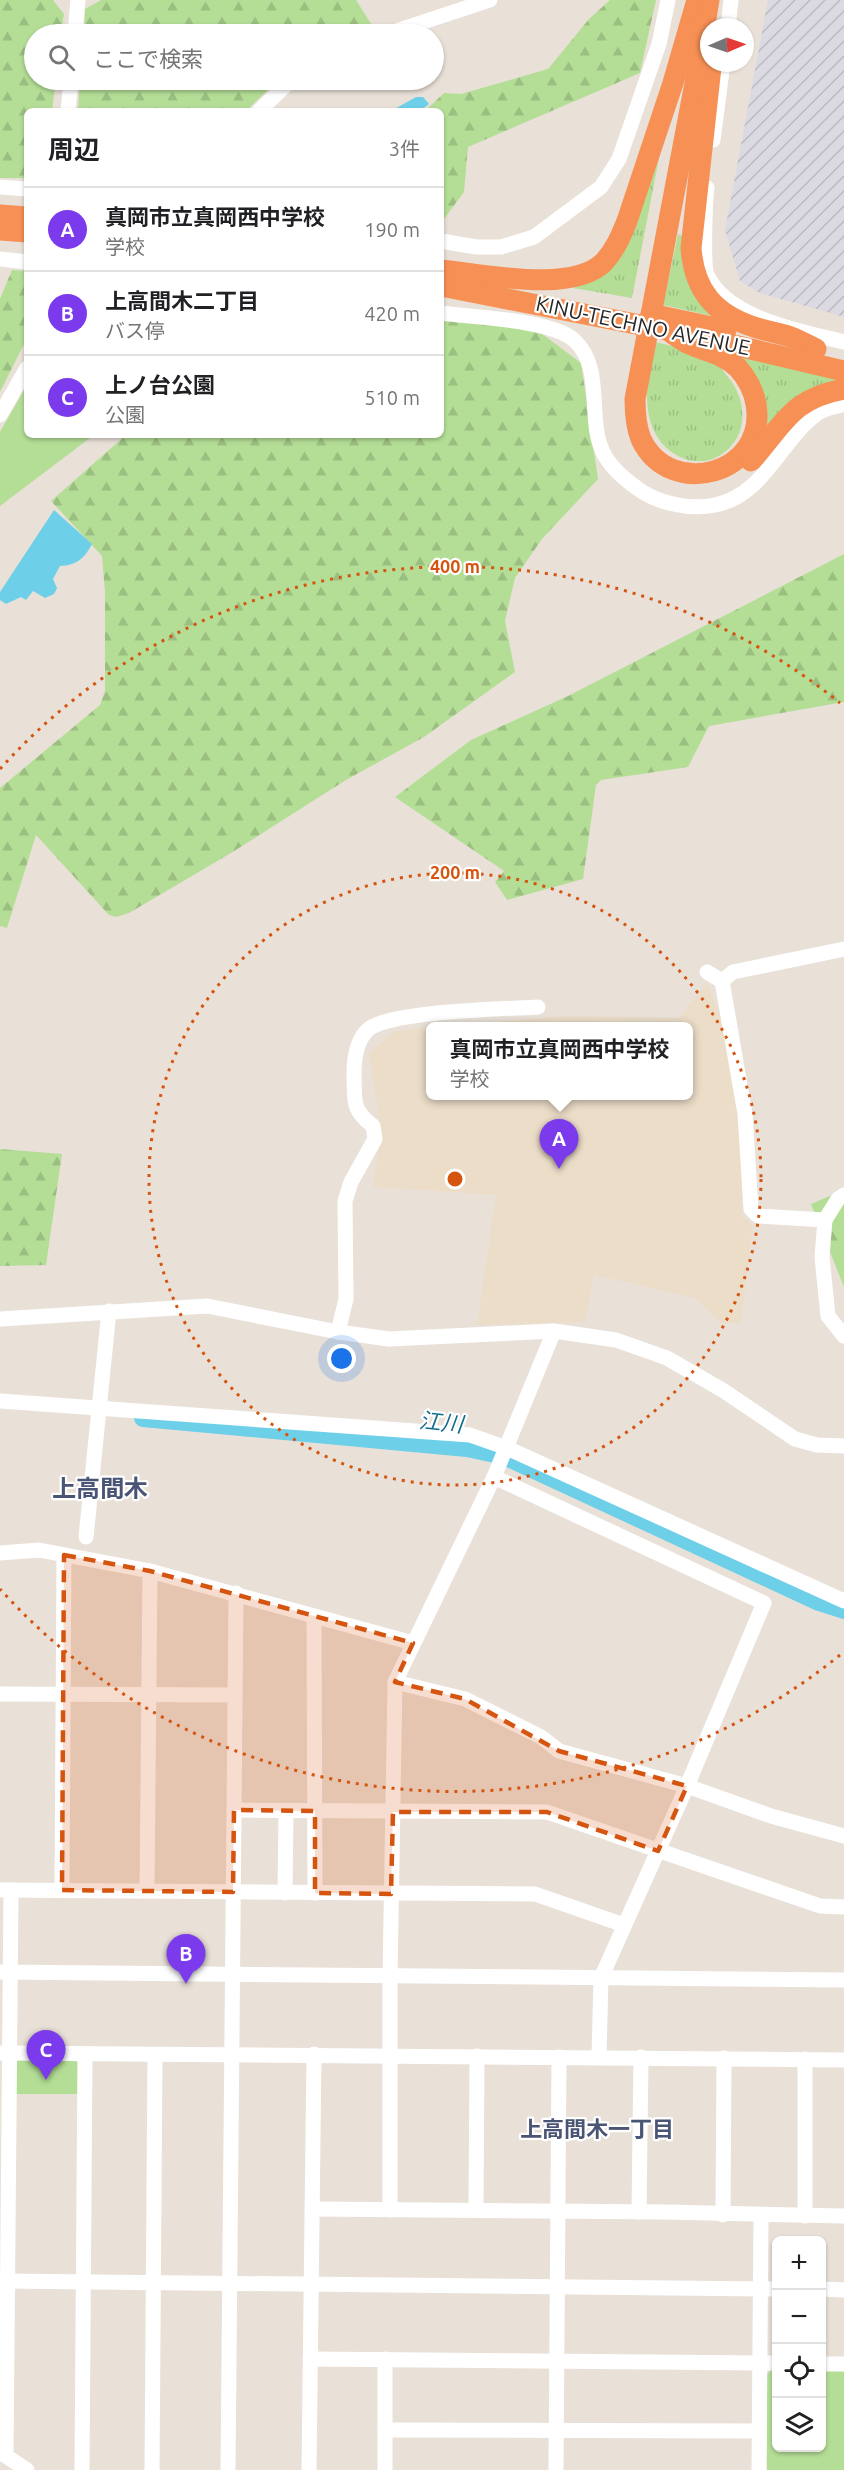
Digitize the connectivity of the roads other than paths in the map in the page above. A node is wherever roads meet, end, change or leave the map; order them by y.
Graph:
1 (78, 0) edge
2 (490, 0) edge
3 (668, 0) edge
4 (697, 0) edge
5 (709, 0) edge
6 (714, 0) edge
7 (731, 0) edge
8 (713, 18) edge
9 (729, 18) edge
10 (76, 24) edge
11 (417, 24) edge
12 (710, 72) edge
13 (722, 72) edge
14 (70, 90) edge
15 (281, 90) edge
16 (68, 108) edge
17 (262, 108) edge
18 (0, 188) edge
19 (24, 189) edge
20 (444, 242) edge
21 (0, 259) edge
22 (24, 262) edge
23 (444, 271) edge
24 (444, 272) edge
25 (444, 287) edge
26 (649, 295) junction
27 (444, 314) edge
28 (666, 330) junction
29 (844, 342) edge
30 (638, 348) junction
31 (816, 350) junction
32 (844, 357) edge
33 (844, 371) edge
34 (24, 373) edge
35 (844, 389) edge
36 (844, 404) edge
37 (0, 416) edge
38 (844, 949) edge
39 (708, 972) dead end
40 (722, 981) junction
41 (538, 1007) dead end
42 (844, 1195) edge
43 (825, 1220) junction
44 (109, 1311) junction
45 (0, 1319) edge
46 (554, 1331) junction
47 (338, 1332) junction
48 (844, 1336) edge
49 (0, 1401) edge
50 (99, 1410) junction
51 (844, 1446) edge
52 (507, 1448) junction
53 (494, 1477) junction
54 (86, 1537) dead end
55 (0, 1553) edge
56 (64, 1555) junction
57 (150, 1571) junction
58 (236, 1593) junction
59 (844, 1601) edge
60 (314, 1616) junction
61 (413, 1643) junction
62 (395, 1682) junction
63 (0, 1694) edge
64 (63, 1694) junction
65 (149, 1695) junction
66 (235, 1695) junction
67 (687, 1786) junction
68 (234, 1810) junction
69 (286, 1811) junction
70 (315, 1811) junction
71 (393, 1812) junction
72 (844, 1836) edge
73 (658, 1851) junction
74 (5, 1890) edge
75 (62, 1890) junction
76 (147, 1891) junction
77 (233, 1892) junction
78 (285, 1893) junction
79 (315, 1893) junction
80 (391, 1894) junction
81 (844, 1907) edge
82 (624, 1925) junction
83 (5, 1972) edge
84 (232, 1974) junction
85 (390, 1977) junction
86 (601, 1978) junction
87 (844, 1980) edge
88 (5, 2053) edge
89 (232, 2053) junction
90 (85, 2054) junction
91 (314, 2054) junction
92 (155, 2055) junction
93 (390, 2055) junction
94 (477, 2056) junction
95 (559, 2057) junction
96 (599, 2057) junction
97 (641, 2057) junction
98 (724, 2058) junction
99 (805, 2059) junction
100 (844, 2060) edge
101 (4, 2125) edge
102 (4, 2195) edge
103 (312, 2209) junction
104 (390, 2210) junction
105 (476, 2210) junction
106 (559, 2211) junction
107 (639, 2212) junction
108 (723, 2215) junction
109 (761, 2215) junction
110 (806, 2216) junction
111 (844, 2216) edge
112 (4, 2282) edge
113 (83, 2282) junction
114 (154, 2282) junction
115 (230, 2282) junction
116 (311, 2283) junction
117 (558, 2286) junction
118 (761, 2288) junction
119 (772, 2289) edge
120 (826, 2289) edge
121 (844, 2290) edge
122 (3, 2357) edge
123 (310, 2359) junction
124 (385, 2360) junction
125 (557, 2361) junction
126 (760, 2362) junction
127 (772, 2363) edge
128 (826, 2364) edge
129 (844, 2364) edge
130 (385, 2430) junction
131 (557, 2431) junction
132 (759, 2431) junction
133 (3, 2454) edge
134 (27, 2470) edge
135 (82, 2470) edge
136 (152, 2470) edge
137 (228, 2470) edge
138 (309, 2470) edge
139 (385, 2470) edge
140 (556, 2470) edge
141 (759, 2470) edge

1 - 10 street
2 - 11 street
3 - 20 street
4 - 23 highway
4 - 26 highway
5 - 26 highway
6 - 8 highway
7 - 9 street
12 - 31 highway
13 - 29 street
14 - 16 street
15 - 17 street
18 - 19 street
21 - 22 street
24 - 31 highway, KINU-TECHNO AVENUE
25 - 28 highway, KINU-TECHNO AVENUE
26 - 30 highway
27 - 36 street
28 - 30 highway
28 - 33 highway, KINU-TECHNO AVENUE
30 - 35 highway
31 - 32 highway, KINU-TECHNO AVENUE
34 - 37 street
38 - 40 street
39 - 40 street
40 - 43 street
41 - 47 street
42 - 43 street
43 - 48 street
44 - 45 street
44 - 47 street
44 - 50 street
46 - 47 street
46 - 51 street
46 - 52 street
49 - 50 street
50 - 52 street
50 - 54 street
52 - 53 street
52 - 59 street
53 - 61 street
53 - 67 street
55 - 56 street
56 - 57 street
56 - 64 street
57 - 58 street
57 - 65 street
58 - 60 street
58 - 66 street
60 - 61 street
60 - 70 street
61 - 62 street
62 - 67 street
62 - 71 street
63 - 64 street
64 - 65 street
64 - 75 street
65 - 66 street
65 - 76 street
66 - 68 street
67 - 72 street
67 - 73 street
68 - 69 street
68 - 77 street
69 - 70 street
69 - 78 street
70 - 71 street
70 - 79 street
71 - 73 street
71 - 80 street
73 - 81 street
73 - 82 street
74 - 75 street
74 - 83 street
75 - 76 street
76 - 77 street
77 - 78 street
77 - 84 street
78 - 79 street
79 - 80 street
80 - 82 street
80 - 85 street
82 - 86 street
83 - 84 street
83 - 88 street
84 - 85 street
84 - 89 street
85 - 86 street
85 - 93 street
86 - 87 street
86 - 96 street
88 - 90 street
88 - 101 street
89 - 91 street
89 - 92 street
89 - 115 street
90 - 92 street
90 - 113 street
91 - 93 street
91 - 103 street
92 - 114 street
93 - 94 street
93 - 104 street
94 - 95 street
94 - 105 street
95 - 96 street
95 - 106 street
96 - 97 street
97 - 98 street
97 - 107 street
98 - 99 street
98 - 108 street
99 - 100 street
99 - 110 street
101 - 102 street
102 - 112 street
103 - 104 street
103 - 116 street
104 - 105 street
105 - 106 street
106 - 107 street
106 - 117 street
107 - 108 street
108 - 109 street
109 - 110 street
109 - 118 street
110 - 111 street
112 - 113 street
112 - 122 street
113 - 114 street
113 - 135 street
114 - 115 street
114 - 136 street
115 - 116 street
115 - 137 street
116 - 117 street
116 - 123 street
117 - 118 street
117 - 125 street
118 - 119 street
118 - 126 street
120 - 121 street
122 - 133 street
123 - 124 street
123 - 138 street
124 - 125 street
124 - 130 street
125 - 126 street
125 - 131 street
126 - 127 street
126 - 132 street
128 - 129 street
130 - 131 street
130 - 139 street
131 - 132 street
131 - 140 street
132 - 141 street
133 - 134 street

